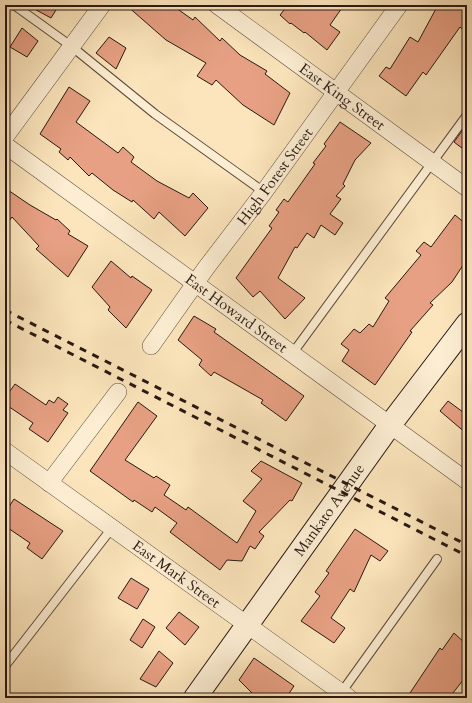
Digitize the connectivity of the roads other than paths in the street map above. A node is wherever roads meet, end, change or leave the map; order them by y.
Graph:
1 (14, 5) edge
2 (102, 5) edge
3 (217, 5) edge
4 (399, 5) edge
5 (71, 46) junction
6 (336, 92) junction
7 (467, 115) edge
8 (5, 137) edge
9 (5, 145) edge
10 (433, 163) junction
11 (467, 188) edge
12 (264, 192) junction
13 (196, 284) junction
14 (467, 324) edge
15 (150, 346) dead end
16 (292, 354) junction
17 (118, 392) dead end
18 (390, 425) junction
19 (5, 451) edge
20 (467, 481) edge
21 (50, 483) junction
22 (112, 528) junction
23 (437, 559) dead end
24 (248, 626) junction
25 (5, 666) edge
26 (345, 695) edge
27 (194, 698) edge

1 - 5 lane
2 - 5 street
3 - 6 street, East King Street
4 - 6 street, High Forest Street
5 - 8 street
5 - 12 lane
6 - 10 street, East King Street
6 - 12 street, High Forest Street
7 - 10 lane
9 - 13 street, East Howard Street
10 - 11 street, East King Street
10 - 16 lane
12 - 13 street, High Forest Street
13 - 15 street, High Forest Street
13 - 16 street, East Howard Street
14 - 18 main road, Mankato Avenue
16 - 18 street, East Howard Street
17 - 21 street
18 - 20 street, East Howard Street
18 - 24 main road, Mankato Avenue
19 - 21 street, East Mark Street
21 - 22 street, East Mark Street
22 - 24 street, East Mark Street
22 - 25 lane
23 - 26 lane
24 - 26 street, East Mark Street
24 - 27 main road, Mankato Avenue

